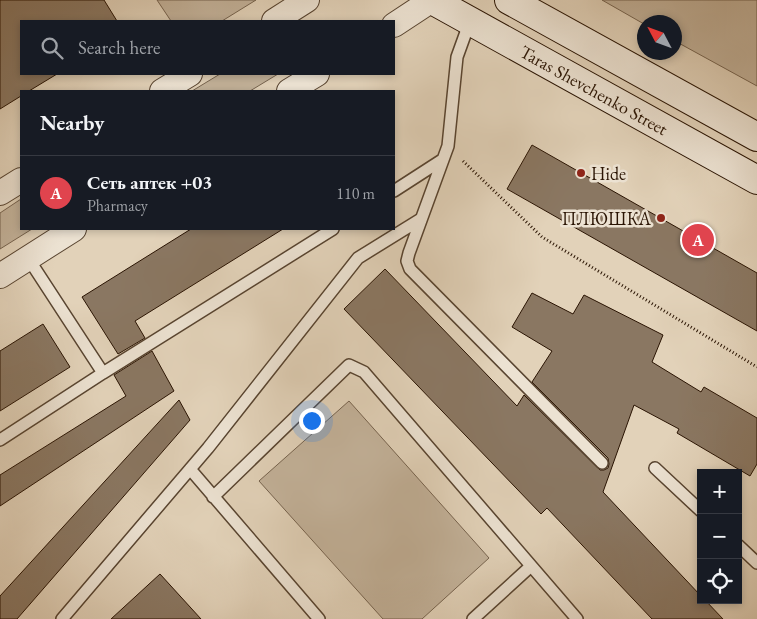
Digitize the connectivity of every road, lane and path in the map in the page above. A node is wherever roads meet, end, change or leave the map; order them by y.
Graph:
1 (307, 0) edge
2 (432, 0) edge
3 (509, 0) edge
4 (465, 11) edge
5 (276, 20) edge
6 (395, 24) edge
7 (188, 75) edge
8 (315, 75) edge
9 (164, 90) edge
10 (291, 90) edge
11 (757, 136) edge
12 (448, 146) junction
13 (442, 160) junction
14 (757, 180) edge
15 (20, 181) edge
16 (395, 190) edge
17 (0, 193) edge
18 (422, 219) junction
19 (72, 230) edge
20 (331, 230) edge
21 (28, 258) junction
22 (0, 276) edge
23 (757, 366) edge
24 (103, 373) junction
25 (0, 440) edge
26 (602, 463) dead end
27 (655, 468) dead end
28 (190, 469) junction
29 (213, 497) junction
30 (697, 507) edge
31 (742, 549) edge
32 (757, 563) edge
33 (531, 566) junction
34 (62, 619) edge
35 (319, 619) edge
36 (473, 619) edge
37 (577, 619) edge

1 - 5 street
2 - 4 main road, Taras Shevchenko Street
2 - 6 street
3 - 11 main road
4 - 12 lane
4 - 14 main road, Taras Shevchenko Street
7 - 9 street
8 - 10 street
12 - 13 lane
12 - 23 path
13 - 16 lane
13 - 18 lane
15 - 17 street
18 - 26 lane
18 - 28 lane
19 - 21 street
20 - 24 lane
21 - 22 street
21 - 24 lane
24 - 25 lane
27 - 30 lane
28 - 29 lane
28 - 34 lane
29 - 33 lane
29 - 35 lane
31 - 32 lane
33 - 36 lane
33 - 37 lane

